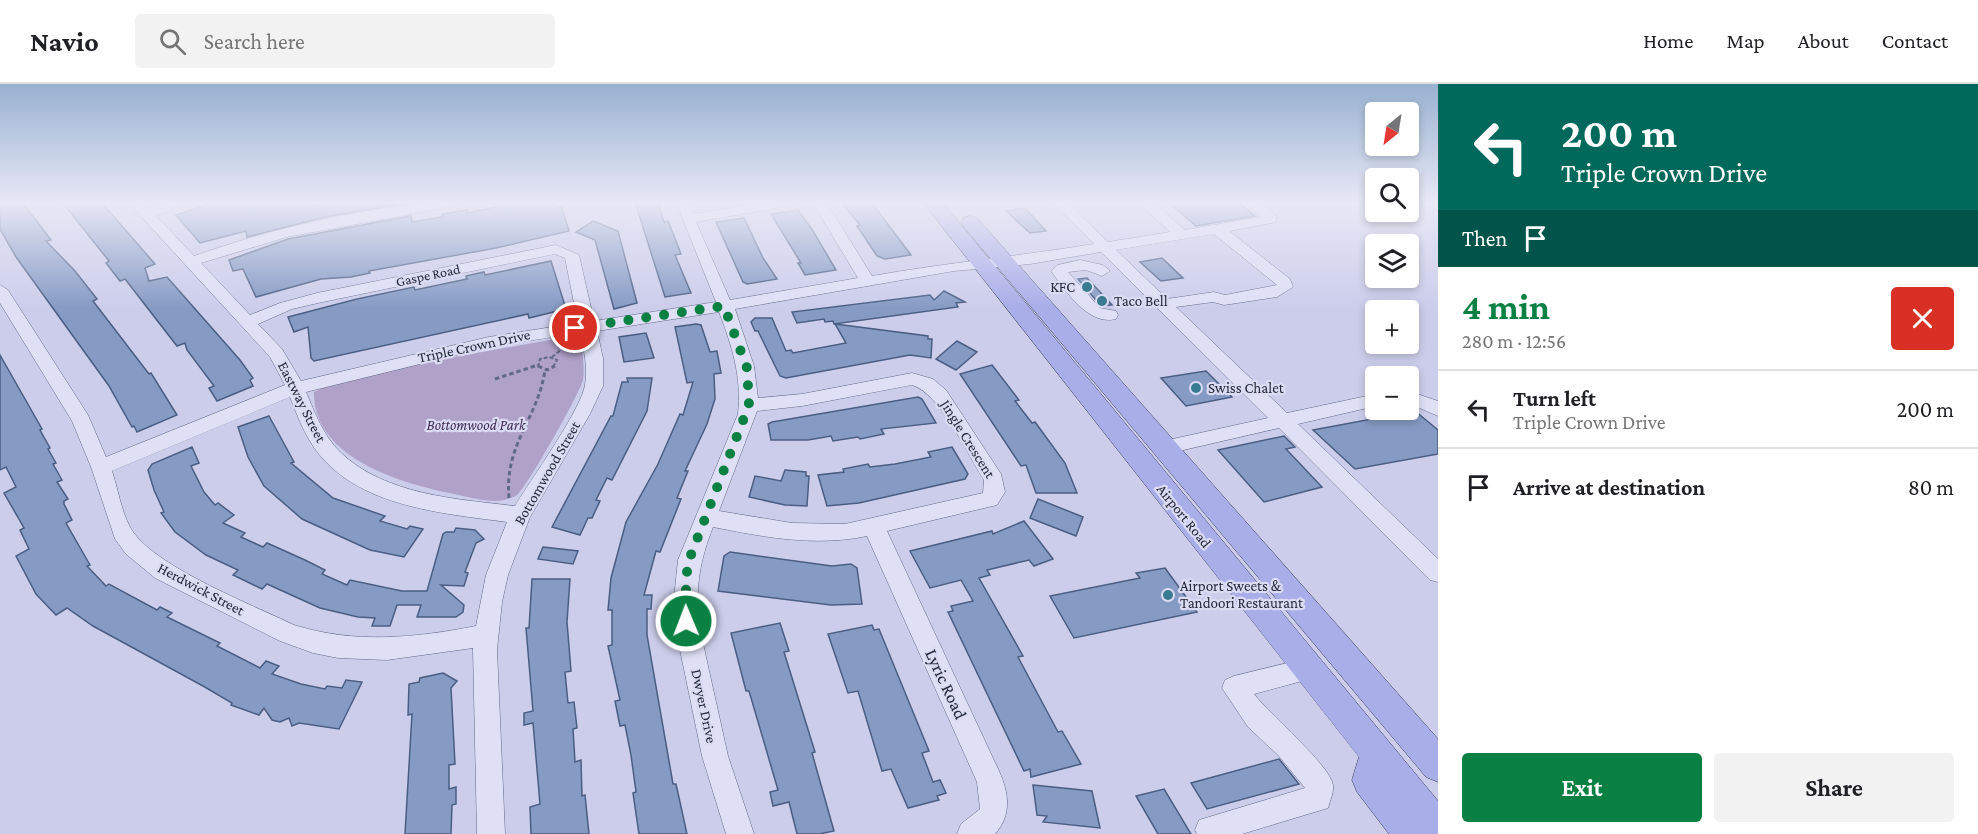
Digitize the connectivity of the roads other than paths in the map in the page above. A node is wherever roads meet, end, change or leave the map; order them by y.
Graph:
1 (167, 237) edge
2 (270, 237) edge
3 (695, 237) edge
4 (840, 237) edge
5 (968, 237) edge
6 (976, 237) edge
7 (1095, 237) edge
8 (1169, 237) edge
9 (1227, 237) edge
10 (1105, 247) junction
11 (1233, 252) dead end
12 (190, 262) junction
13 (993, 262) junction
14 (1102, 271) dead end
15 (867, 282) junction
16 (0, 290) edge
17 (1163, 296) junction
18 (724, 306) junction
19 (1110, 315) dead end
20 (249, 322) junction
21 (583, 332) junction
22 (296, 388) junction
23 (1419, 400) edge
24 (1365, 403) edge
25 (749, 405) junction
26 (1438, 410) edge
27 (1285, 422) junction
28 (1166, 447) junction
29 (101, 467) junction
30 (515, 509) junction
31 (706, 517) junction
32 (874, 527) junction
33 (1438, 573) edge
34 (486, 635) junction
35 (1308, 669) junction
36 (1377, 754) junction
37 (1434, 758) edge
38 (1438, 829) edge
39 (491, 834) edge
40 (740, 834) edge
41 (971, 834) edge
42 (1212, 834) edge
43 (1412, 834) edge

1 - 12 street, Eastway Street
2 - 12 street
3 - 18 street, Dwyer Drive
4 - 15 street
5 - 13 main road, Airport Road
6 - 13 main road, Airport Road
7 - 10 street
8 - 10 street, Triple Crown Drive
9 - 17 street
10 - 13 street, Triple Crown Drive
10 - 17 street
11 - 17 street
12 - 20 street, Eastway Street
13 - 15 street, Triple Crown Drive
13 - 28 main road, Airport Road
13 - 35 main road, Airport Road
14 - 19 street
15 - 18 street, Triple Crown Drive
16 - 29 street, Herdwick Street
17 - 27 street
18 - 21 street, Triple Crown Drive
18 - 25 street, Dwyer Drive
20 - 21 street, Gaspe Road
20 - 22 street, Eastway Street
21 - 22 street, Triple Crown Drive
21 - 30 street, Bottomwood Street
22 - 29 street, Triple Crown Drive
22 - 30 street, Eastway Street
23 - 26 street
24 - 27 street
25 - 31 street, Dwyer Drive
25 - 32 street, Jingle Crescent
27 - 28 street
27 - 33 street
28 - 37 main road, Airport Road
29 - 34 street, Herdwick Street
30 - 34 street, Bottomwood Street
31 - 32 street, Jingle Crescent
31 - 40 street, Dwyer Drive
32 - 41 street, Lyric Road
34 - 39 street, Bottomwood Street
35 - 36 main road, Airport Road
35 - 42 street
36 - 38 main road, Airport Road
36 - 43 main road

